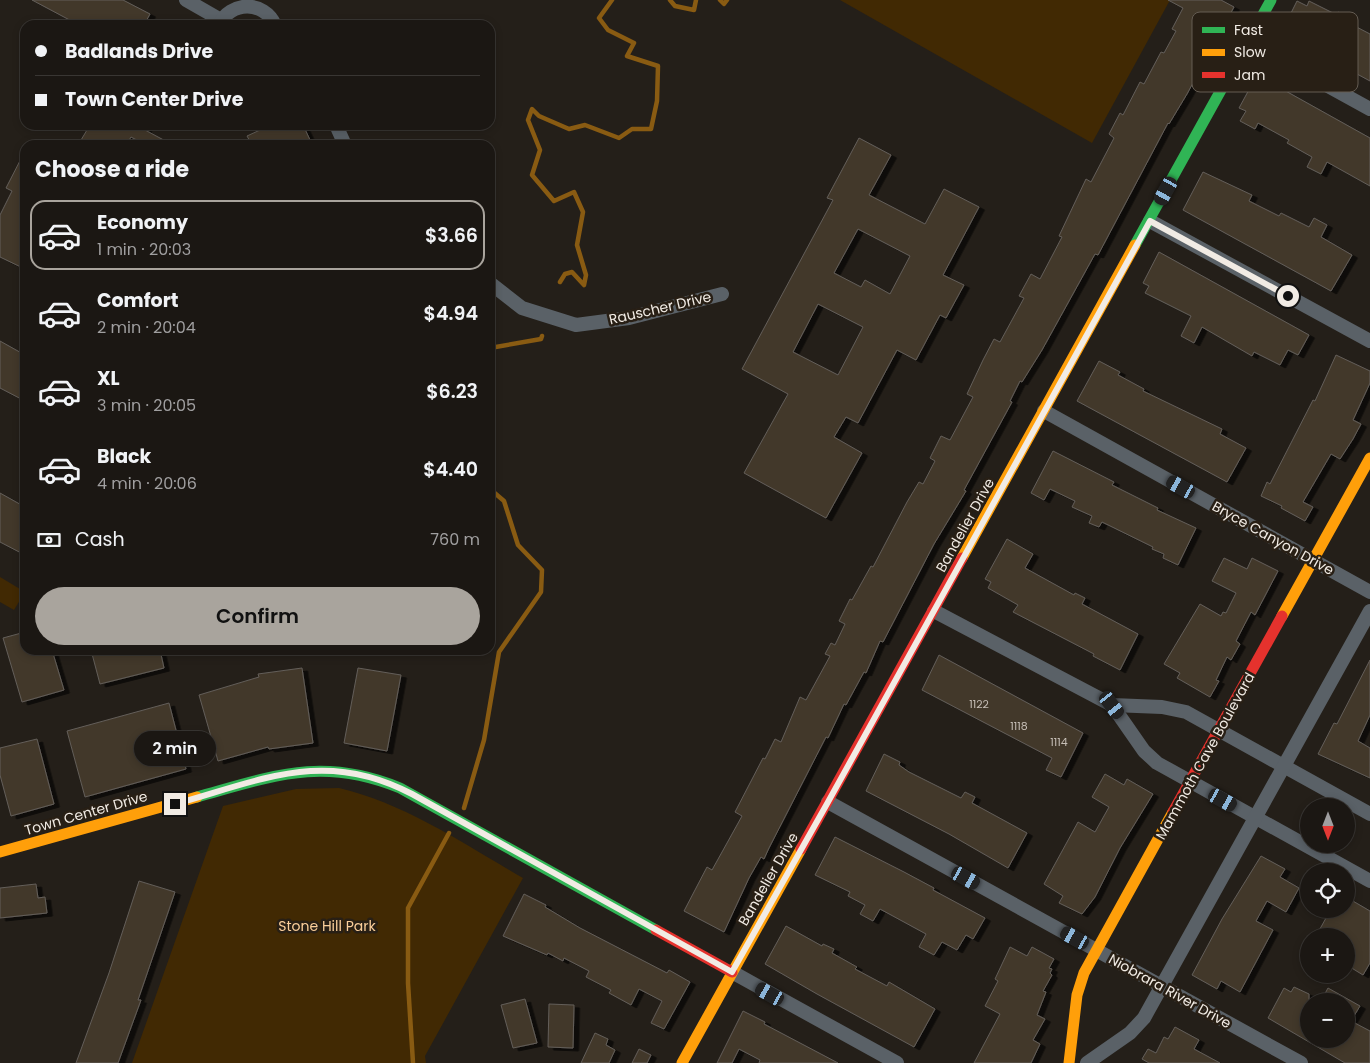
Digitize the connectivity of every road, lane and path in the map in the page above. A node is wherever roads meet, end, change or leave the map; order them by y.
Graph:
1 (186, 0) edge
2 (1271, 0) edge
3 (1264, 12) edge
4 (217, 20) edge
5 (222, 20) edge
6 (271, 20) edge
7 (1221, 92) edge
8 (1339, 92) edge
9 (1370, 109) edge
10 (1150, 221) junction
11 (495, 287) edge
12 (722, 294) dead end
13 (1370, 341) edge
14 (1044, 411) junction
15 (1370, 458) edge
16 (1313, 560) junction
17 (1370, 592) edge
18 (934, 611) junction
19 (1370, 611) edge
20 (1112, 705) junction
21 (1218, 730) junction
22 (1284, 767) junction
23 (1190, 782) junction
24 (828, 802) junction
25 (1370, 814) edge
26 (1256, 818) junction
27 (0, 852) edge
28 (1370, 881) edge
29 (1097, 951) junction
30 (732, 972) junction
31 (1162, 986) junction
32 (682, 1063) edge
33 (896, 1063) edge
34 (1068, 1063) edge
35 (1088, 1063) edge
36 (1300, 1063) edge

1 - 4 street
2 - 3 street, Bandelier Drive
5 - 6 street
7 - 10 street, Bandelier Drive
8 - 9 street
10 - 13 street
10 - 14 street, Bandelier Drive
11 - 12 street, Rauscher Drive
14 - 16 street, Bryce Canyon Drive
14 - 18 street, Bandelier Drive
15 - 16 street, Mammoth Cave Boulevard
16 - 17 street, Bryce Canyon Drive
16 - 21 street, Mammoth Cave Boulevard
18 - 20 street
18 - 24 street, Bandelier Drive
19 - 22 street
20 - 21 street
20 - 23 street
21 - 22 street
21 - 23 street, Mammoth Cave Boulevard
22 - 25 street
22 - 26 street
23 - 26 street
23 - 29 street, Mammoth Cave Boulevard
24 - 29 street, Niobrara River Drive
24 - 30 street, Bandelier Drive
26 - 28 street
26 - 31 street
27 - 30 street, Town Center Drive
29 - 31 street, Niobrara River Drive
29 - 34 street, Mammoth Cave Boulevard
30 - 32 street, Bandelier Drive
30 - 33 street
31 - 35 street
31 - 36 street, Niobrara River Drive

